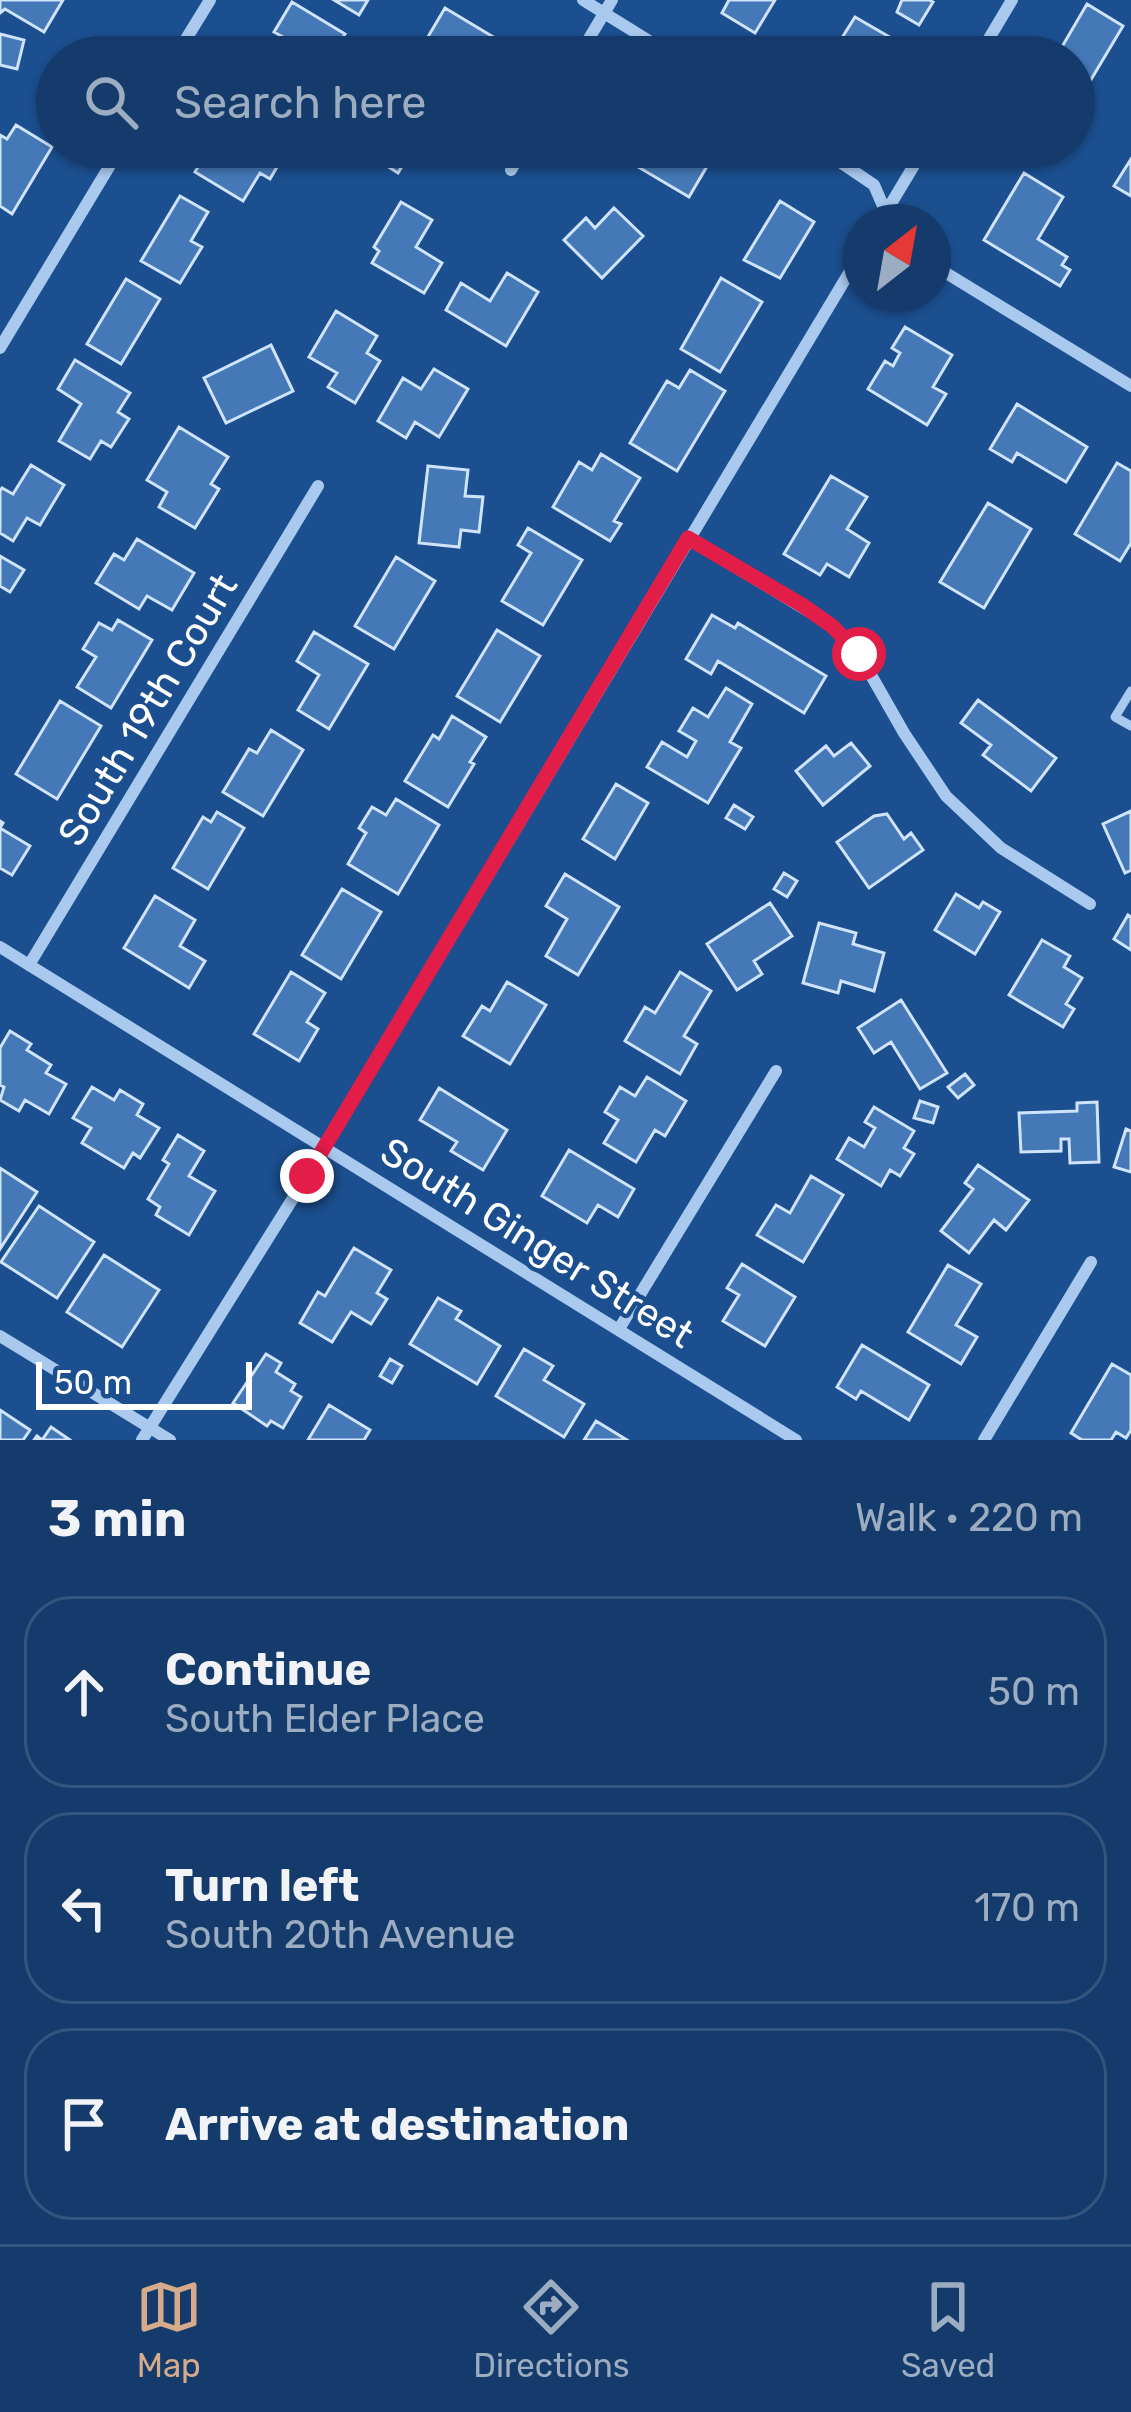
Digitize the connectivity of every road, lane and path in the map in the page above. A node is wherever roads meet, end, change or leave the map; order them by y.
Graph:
1 (210, 0) edge
2 (584, 0) edge
3 (1012, 0) edge
4 (608, 6) edge
5 (188, 36) edge
6 (590, 36) edge
7 (647, 36) edge
8 (991, 36) edge
9 (108, 168) edge
10 (852, 168) edge
11 (913, 168) edge
12 (881, 204) edge
13 (894, 204) edge
14 (951, 276) edge
15 (843, 283) edge
16 (0, 348) edge
17 (1131, 386) edge
18 (318, 486) dead end
19 (688, 538) junction
20 (1131, 691) edge
21 (1131, 726) edge
22 (1090, 904) dead end
23 (0, 947) edge
24 (29, 965) junction
25 (776, 1071) dead end
26 (325, 1147) junction
27 (1091, 1262) dead end
28 (619, 1329) junction
29 (0, 1336) edge
30 (146, 1433) edge
31 (170, 1440) edge
32 (796, 1440) edge
33 (984, 1440) edge

1 - 5 street
2 - 4 street
3 - 8 street
4 - 6 street
4 - 7 street
9 - 16 street
10 - 12 street
11 - 13 street
14 - 17 street
15 - 19 street
18 - 24 street, South 19th Court
19 - 22 street
19 - 26 street
20 - 21 lane
23 - 24 street, South Ginger Street
24 - 26 street, South Ginger Street
25 - 28 street
26 - 28 street, South Ginger Street
26 - 30 street
27 - 33 street
28 - 32 street, South Ginger Street
29 - 30 street
30 - 31 street

